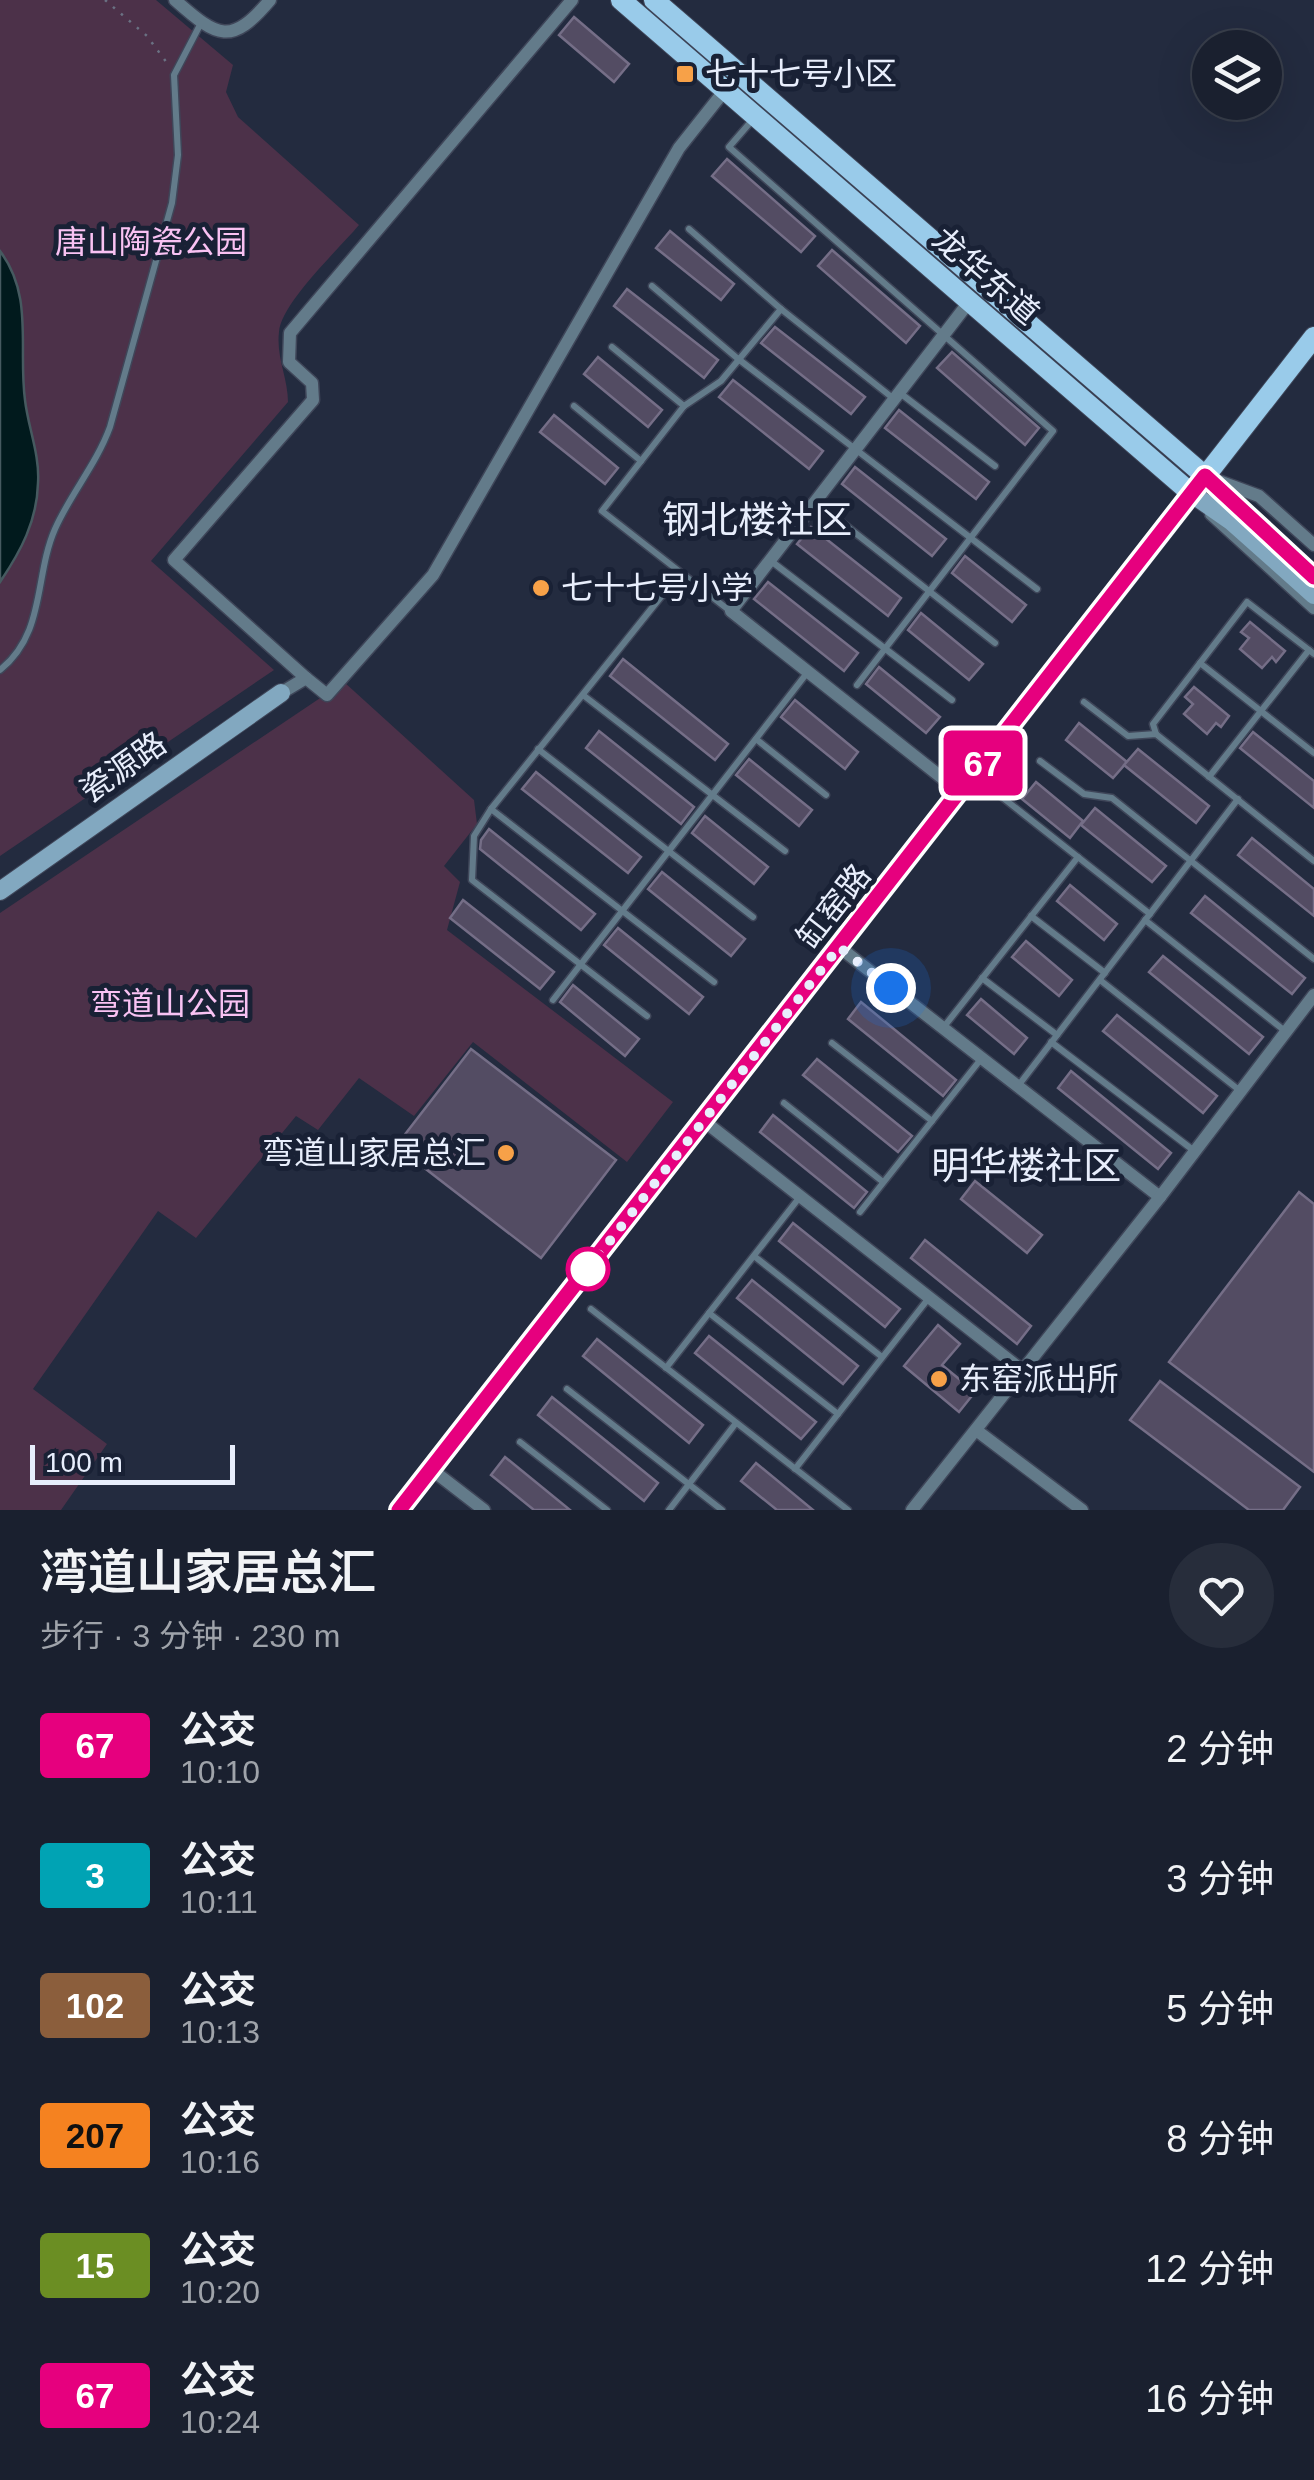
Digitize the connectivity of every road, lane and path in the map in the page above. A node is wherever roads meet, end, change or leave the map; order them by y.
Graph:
1 (106, 0) edge
2 (176, 0) edge
3 (270, 0) edge
4 (572, 0) edge
5 (621, 0) edge
6 (654, 0) edge
7 (202, 23) junction
8 (174, 72) dead end
9 (725, 90) junction
10 (755, 116) junction
11 (689, 230) dead end
12 (652, 286) dead end
13 (970, 302) junction
14 (781, 309) junction
15 (943, 336) junction
16 (1314, 337) edge
17 (612, 347) dead end
18 (737, 358) junction
19 (897, 395) junction
20 (574, 406) dead end
21 (684, 406) junction
22 (856, 449) junction
23 (641, 462) junction
24 (995, 466) dead end
25 (1205, 476) junction
26 (1192, 494) junction
27 (815, 502) junction
28 (970, 538) junction
29 (1314, 545) edge
30 (770, 560) junction
31 (1314, 576) edge
32 (672, 583) dead end
33 (1037, 588) dead end
34 (928, 592) junction
35 (1314, 594) edge
36 (1314, 608) edge
37 (730, 611) junction
38 (994, 643) dead end
39 (884, 649) junction
40 (1312, 652) edge
41 (1200, 663) junction
42 (0, 670) edge
43 (808, 672) junction
44 (306, 678) junction
45 (857, 685) dead end
46 (281, 693) joint
47 (583, 694) junction
48 (952, 700) dead end
49 (1084, 702) dead end
50 (1261, 711) junction
51 (1156, 734) junction
52 (756, 739) junction
53 (538, 749) junction
54 (1314, 754) edge
55 (1040, 761) dead end
56 (1210, 777) junction
57 (967, 783) junction
58 (712, 795) junction
59 (826, 795) dead end
60 (1238, 800) junction
61 (490, 809) junction
62 (668, 851) junction
63 (785, 851) dead end
64 (1078, 856) junction
65 (1191, 861) junction
66 (1314, 861) edge
67 (0, 891) edge
68 (622, 911) junction
69 (1031, 916) junction
70 (753, 917) dead end
71 (1148, 917) junction
72 (839, 947) junction
73 (1314, 959) edge
74 (581, 964) junction
75 (1102, 976) junction
76 (982, 978) junction
77 (714, 982) dead end
78 (1314, 995) edge
79 (553, 1000) dead end
80 (647, 1016) dead end
81 (942, 1028) junction
82 (1286, 1032) junction
83 (1054, 1039) junction
84 (832, 1044) dead end
85 (982, 1058) junction
86 (1018, 1086) junction
87 (1240, 1091) junction
88 (784, 1104) dead end
89 (704, 1121) junction
90 (932, 1121) junction
91 (1194, 1152) junction
92 (883, 1182) junction
93 (800, 1197) junction
94 (1160, 1197) junction
95 (860, 1212) dead end
96 (754, 1256) junction
97 (929, 1298) junction
98 (592, 1309) dead end
99 (710, 1313) junction
100 (882, 1358) junction
101 (666, 1368) junction
102 (1023, 1371) junction
103 (567, 1389) dead end
104 (838, 1414) junction
105 (736, 1422) junction
106 (976, 1430) junction
107 (520, 1442) dead end
108 (431, 1469) junction
109 (796, 1469) junction
110 (689, 1484) junction
111 (399, 1510) edge
112 (484, 1510) edge
113 (607, 1510) edge
114 (669, 1510) edge
115 (722, 1510) edge
116 (848, 1510) edge
117 (912, 1510) edge
118 (1082, 1510) edge

1 - 8 path
2 - 7 street
3 - 7 street
4 - 44 street
5 - 9 main road, 龙华东道
6 - 25 main road, 龙华东道
7 - 42 lane
9 - 10 main road, 龙华东道
9 - 44 street
10 - 13 main road, 龙华东道
10 - 15 lane
11 - 14 lane
12 - 18 lane
13 - 15 street
13 - 26 main road, 龙华东道
14 - 18 lane
14 - 19 lane
15 - 19 street
15 - 28 lane
16 - 25 main road, 缸窑路
17 - 21 lane
18 - 21 lane
18 - 22 lane
19 - 22 street
19 - 24 lane
20 - 23 lane
21 - 23 lane
22 - 27 street
22 - 28 lane
23 - 37 lane
25 - 26 main road, 缸窑路
25 - 29 street
25 - 31 street, 龙华东道
26 - 35 street, 龙华东道
26 - 36 street
26 - 57 main road, 缸窑路
27 - 30 street
27 - 34 lane
28 - 33 lane
28 - 34 lane
30 - 37 street
30 - 39 lane
32 - 47 lane
34 - 38 lane
34 - 39 lane
37 - 43 street
39 - 45 lane
39 - 48 lane
40 - 41 lane
40 - 50 lane
41 - 50 lane
41 - 51 lane
43 - 52 lane
43 - 57 street
44 - 46 street
46 - 67 street, 瓷源路
47 - 53 lane
47 - 58 lane
49 - 51 lane
50 - 54 lane
50 - 56 lane
51 - 56 lane
52 - 58 lane
52 - 59 lane
53 - 61 lane
53 - 62 lane
55 - 65 lane
56 - 60 lane
57 - 64 lane
57 - 72 main road, 缸窑路
58 - 62 lane
58 - 63 lane
60 - 65 lane
60 - 66 lane
61 - 68 lane
61 - 74 lane
62 - 68 lane
62 - 70 lane
64 - 69 lane
64 - 71 lane
65 - 71 lane
65 - 73 lane
68 - 74 lane
68 - 77 lane
69 - 75 lane
69 - 76 lane
71 - 75 lane
71 - 82 lane
72 - 81 street
72 - 89 main road, 缸窑路
74 - 79 lane
74 - 80 lane
75 - 83 lane
75 - 87 lane
76 - 81 lane
76 - 83 lane
78 - 82 street
81 - 85 street
82 - 87 street
83 - 86 lane
83 - 91 lane
84 - 90 lane
85 - 86 street
85 - 90 lane
86 - 94 street
87 - 91 street
88 - 92 lane
89 - 93 street
89 - 108 main road, 缸窑路
90 - 92 lane
91 - 94 street
92 - 95 lane
93 - 96 lane
93 - 97 street
94 - 102 street
96 - 99 lane
96 - 100 lane
97 - 100 lane
97 - 102 street
98 - 101 lane
99 - 101 lane
99 - 104 lane
100 - 104 lane
101 - 105 lane
102 - 106 street
103 - 110 lane
104 - 109 lane
105 - 109 lane
105 - 110 lane
106 - 117 street
106 - 118 street
107 - 113 lane
108 - 111 main road, 缸窑路
108 - 112 street
109 - 116 lane
110 - 114 lane
110 - 115 lane

